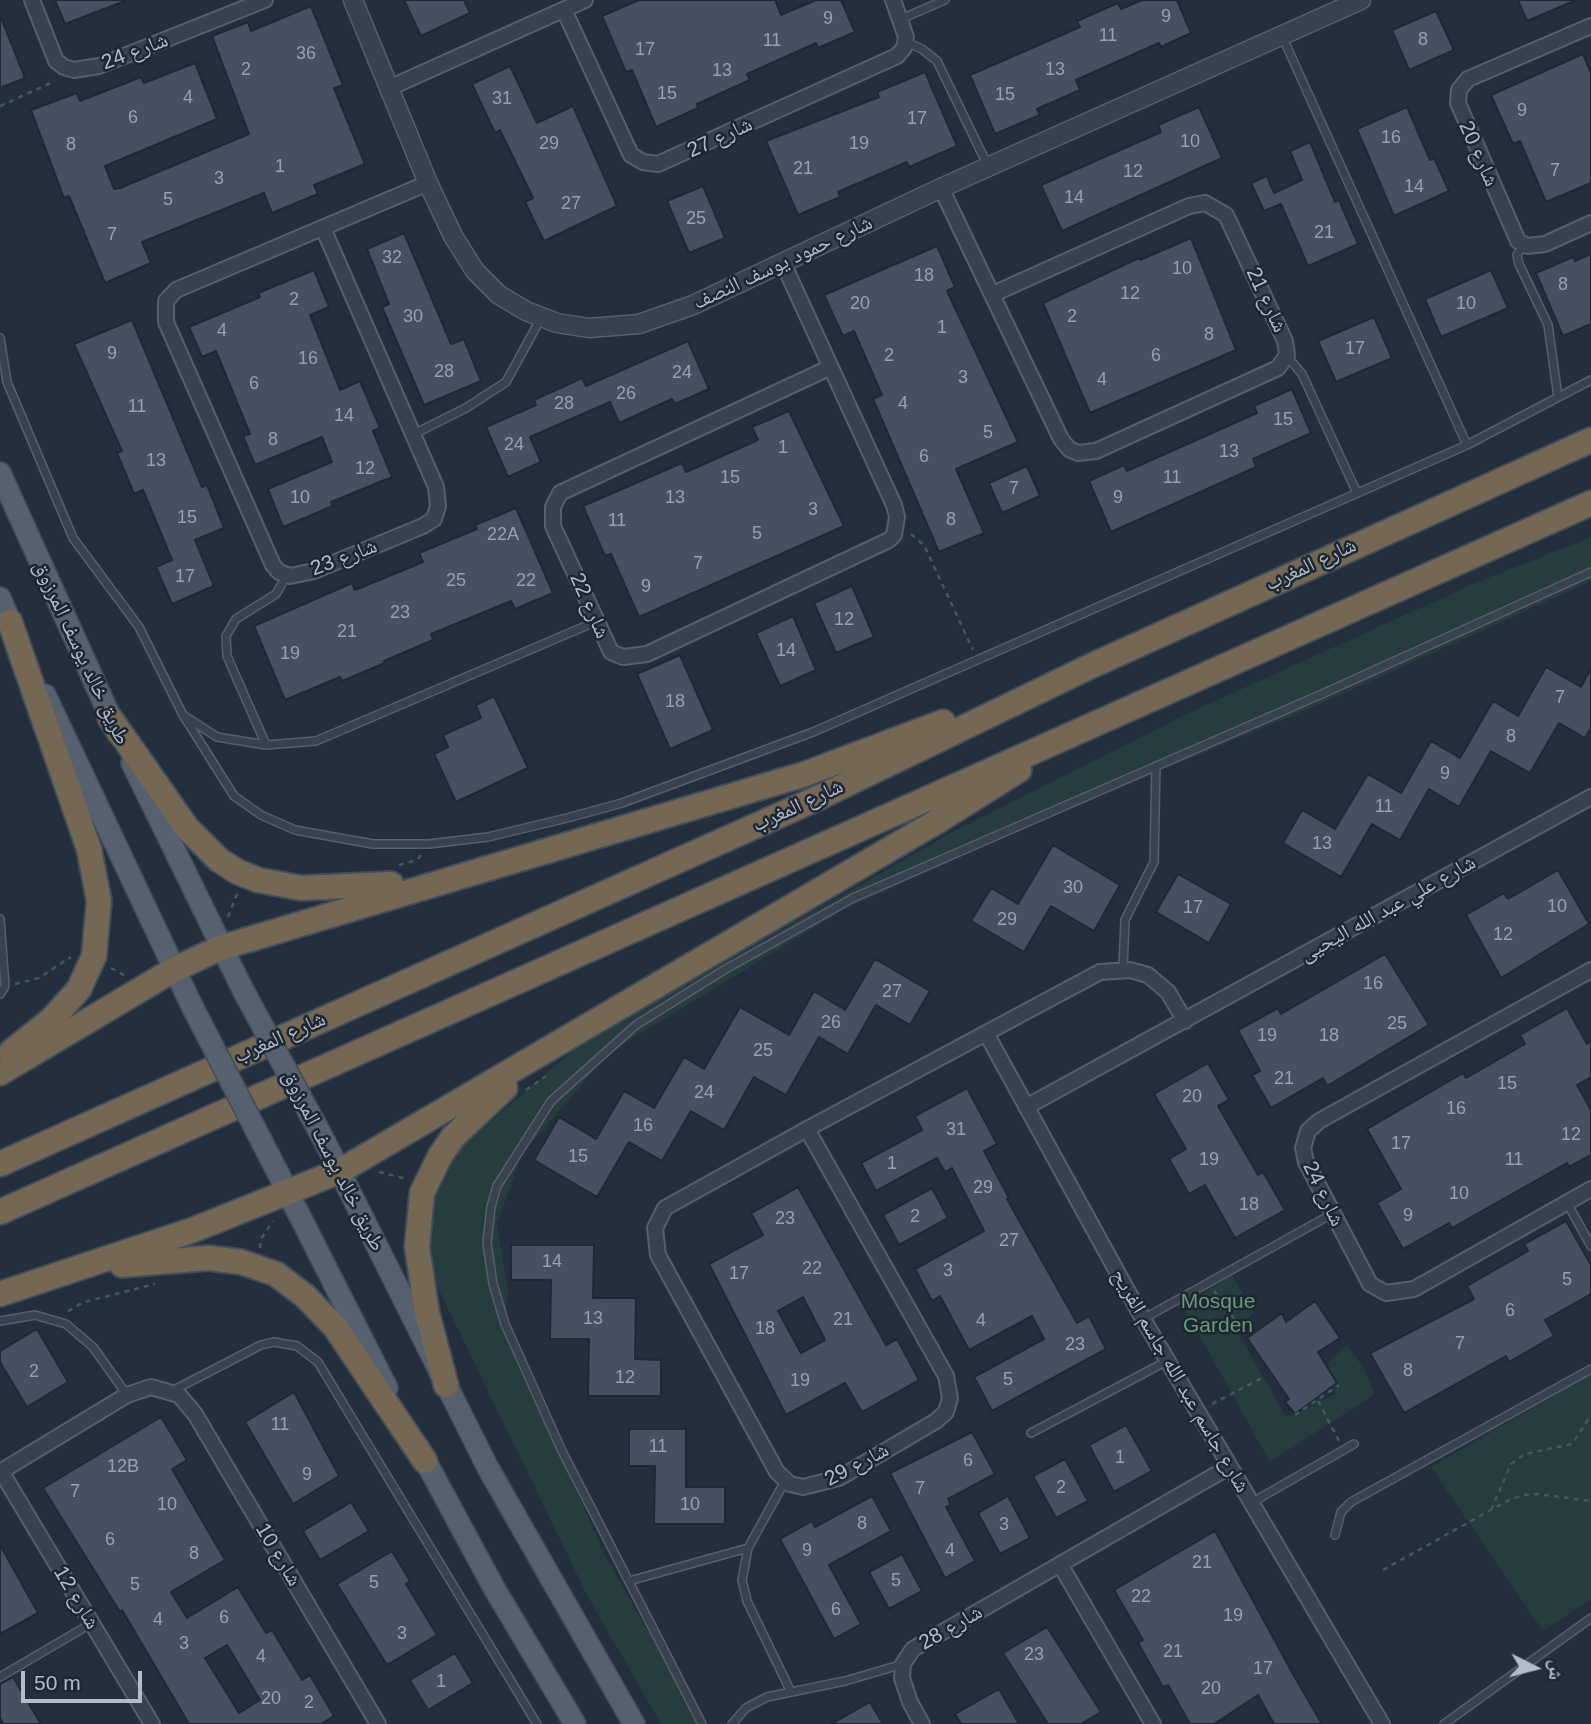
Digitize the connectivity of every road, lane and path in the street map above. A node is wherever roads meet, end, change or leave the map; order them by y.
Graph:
1 (32, 0) edge
2 (265, 0) edge
3 (354, 0) edge
4 (585, 0) edge
5 (893, 0) edge
6 (945, 0) edge
7 (1350, 2) edge
8 (234, 6) edge
9 (564, 10) junction
10 (901, 19) junction
11 (1591, 26) edge
12 (1282, 35) junction
13 (906, 42) junction
14 (68, 69) junction
15 (389, 88) junction
16 (0, 106) edge
17 (988, 167) junction
18 (428, 183) junction
19 (942, 188) junction
20 (1591, 223) edge
21 (323, 228) junction
22 (1523, 245) junction
23 (783, 263) junction
24 (993, 294) junction
25 (541, 318) junction
26 (0, 338) edge
27 (1287, 355) junction
28 (829, 368) junction
29 (1591, 380) edge
30 (1558, 397) junction
31 (1591, 423) edge
32 (413, 435) junction
33 (1591, 440) edge
34 (1467, 445) junction
35 (0, 473) edge
36 (1357, 493) junction
37 (1458, 498) junction
38 (1591, 503) edge
39 (1591, 511) edge
40 (897, 524) junction
41 (1479, 552) junction
42 (1591, 572) edge
43 (287, 575) junction
44 (0, 598) edge
45 (10, 622) junction
46 (596, 622) junction
47 (978, 659) junction
48 (1091, 666) junction
49 (183, 715) junction
50 (110, 718) junction
51 (1093, 723) junction
52 (266, 745) junction
53 (1156, 766) junction
54 (1591, 797) edge
55 (450, 877) junction
56 (0, 919) edge
57 (220, 948) junction
58 (175, 969) junction
59 (1122, 969) junction
60 (1591, 971) edge
61 (0, 994) edge
62 (1185, 1021) junction
63 (986, 1033) junction
64 (559, 1044) junction
65 (0, 1061) edge
66 (0, 1073) edge
67 (1026, 1107) junction
68 (807, 1129) junction
69 (0, 1164) edge
70 (340, 1171) junction
71 (1591, 1189) edge
72 (286, 1191) junction
73 (1566, 1203) junction
74 (0, 1212) edge
75 (1332, 1214) junction
76 (1591, 1246) edge
77 (258, 1267) junction
78 (49, 1279) junction
79 (158, 1283) dead end
80 (1208, 1283) junction
81 (0, 1294) edge
82 (55, 1319) junction
83 (1143, 1319) junction
84 (0, 1321) edge
85 (1238, 1324) dead end
86 (1167, 1361) junction
87 (1591, 1368) edge
88 (1262, 1378) dead end
89 (446, 1385) junction
90 (1339, 1385) dead end
91 (172, 1391) junction
92 (127, 1395) junction
93 (1318, 1401) junction
94 (1197, 1412) junction
95 (1296, 1415) dead end
96 (1591, 1415) edge
97 (1031, 1433) dead end
98 (1354, 1444) dead end
99 (1343, 1450) junction
100 (425, 1461) junction
101 (1228, 1467) junction
102 (0, 1472) edge
103 (785, 1481) junction
104 (1591, 1501) edge
105 (1250, 1504) junction
106 (1490, 1510) junction
107 (1335, 1535) dead end
108 (748, 1548) junction
109 (1061, 1566) junction
110 (1383, 1570) dead end
111 (629, 1581) junction
112 (1591, 1618) edge
113 (92, 1623) junction
114 (902, 1664) junction
115 (0, 1677) edge
116 (791, 1692) junction
117 (152, 1724) edge
118 (378, 1724) edge
119 (537, 1724) edge
120 (575, 1724) edge
121 (634, 1724) edge
122 (702, 1724) edge
123 (732, 1724) edge
124 (922, 1724) edge
125 (1153, 1724) edge
126 (1382, 1724) edge
127 (1444, 1724) edge

1 - 14 street
2 - 8 street, شارع 24
3 - 15 street, شارع حمود يوسف النصف
4 - 9 street
5 - 10 street
6 - 10 lane
7 - 12 street, شارع حمود يوسف النصف
8 - 14 street, شارع 24
9 - 13 street, شارع 27
9 - 15 street
10 - 13 street
11 - 22 street, شارع 20
12 - 17 street, شارع حمود يوسف النصف
12 - 34 lane
13 - 17 lane
14 - 16 path
15 - 18 street, شارع حمود يوسف النصف
17 - 19 street, شارع حمود يوسف النصف
18 - 21 street, شارع 23
18 - 25 street, شارع حمود يوسف النصف
19 - 23 street, شارع حمود يوسف النصف
19 - 24 street, شارع 21
20 - 22 street
21 - 32 street, شارع 23
21 - 43 street, شارع 23
22 - 30 lane
23 - 25 street, شارع حمود يوسف النصف
23 - 28 street
24 - 27 street, شارع 21
24 - 27 street, شارع 21
25 - 32 lane
26 - 49 lane
27 - 36 lane
28 - 40 street
28 - 46 street, شارع 22
29 - 30 lane
30 - 34 lane
31 - 37 highway
32 - 43 street, شارع 23
33 - 37 highway, شارع المغرب
34 - 36 lane
35 - 50 main road, طريق خالد يوسف المرزوق
36 - 47 lane
37 - 48 highway, شارع المغرب
38 - 41 highway, شارع المغرب
39 - 41 highway
40 - 46 street, شارع 22
40 - 47 path
41 - 51 highway, شارع المغرب
42 - 53 lane
43 - 52 lane
44 - 45 main road
45 - 58 main road
45 - 65 highway
46 - 52 lane
47 - 49 lane
48 - 55 highway
48 - 69 highway, شارع المغرب
49 - 52 lane
50 - 55 highway
50 - 57 main road, طريق خالد يوسف المرزوق
51 - 64 highway
51 - 74 highway, شارع المغرب
53 - 59 lane
53 - 111 lane
54 - 62 street, شارع علي عبد الله اليحيى
55 - 57 highway
56 - 61 lane
57 - 58 highway
57 - 70 main road, طريق خالد يوسف المرزوق, bridge
58 - 66 highway
58 - 72 main road, bridge
59 - 62 street
59 - 63 street
60 - 75 street, شارع 24
62 - 67 street, شارع علي عبد الله اليحيى
63 - 67 street, شارع جاسم عبد الله جاسم الفريح
63 - 68 street
64 - 70 highway
64 - 89 highway
67 - 83 street, شارع جاسم عبد الله جاسم الفريح
68 - 103 street
68 - 103 street, شارع 29
70 - 72 highway
70 - 89 main road, طريق خالد يوسف المرزوق
71 - 73 street, شارع 24
72 - 77 path
72 - 78 highway
72 - 100 main road
73 - 75 street, شارع 24
73 - 76 lane
75 - 80 lane
77 - 78 highway
77 - 100 highway
78 - 81 highway
79 - 82 path
80 - 83 lane
80 - 85 path
82 - 84 lane
82 - 92 lane
83 - 86 street, شارع جاسم عبد الله جاسم الفريح
86 - 94 street, شارع جاسم عبد الله جاسم الفريح
86 - 97 lane
87 - 107 lane
88 - 94 path
89 - 121 main road, طريق خالد يوسف المرزوق
90 - 93 path
91 - 92 street
91 - 118 street, شارع 10
91 - 119 lane
92 - 102 street
93 - 95 path
93 - 99 path
94 - 101 street, شارع جاسم عبد الله جاسم الفريح
96 - 106 path
98 - 99 lane
99 - 105 lane
100 - 120 main road
101 - 105 street, شارع جاسم عبد الله جاسم الفريح
101 - 109 street, شارع 28
102 - 113 street, شارع 12
103 - 108 lane
104 - 106 path
105 - 126 street, شارع جاسم عبد الله جاسم الفريح
106 - 110 path
108 - 111 lane
108 - 116 lane
109 - 114 street, شارع 28
109 - 125 street
111 - 122 lane
112 - 127 lane
113 - 115 lane
113 - 117 street, شارع 12
114 - 116 lane
114 - 124 street, شارع 28
116 - 123 lane

